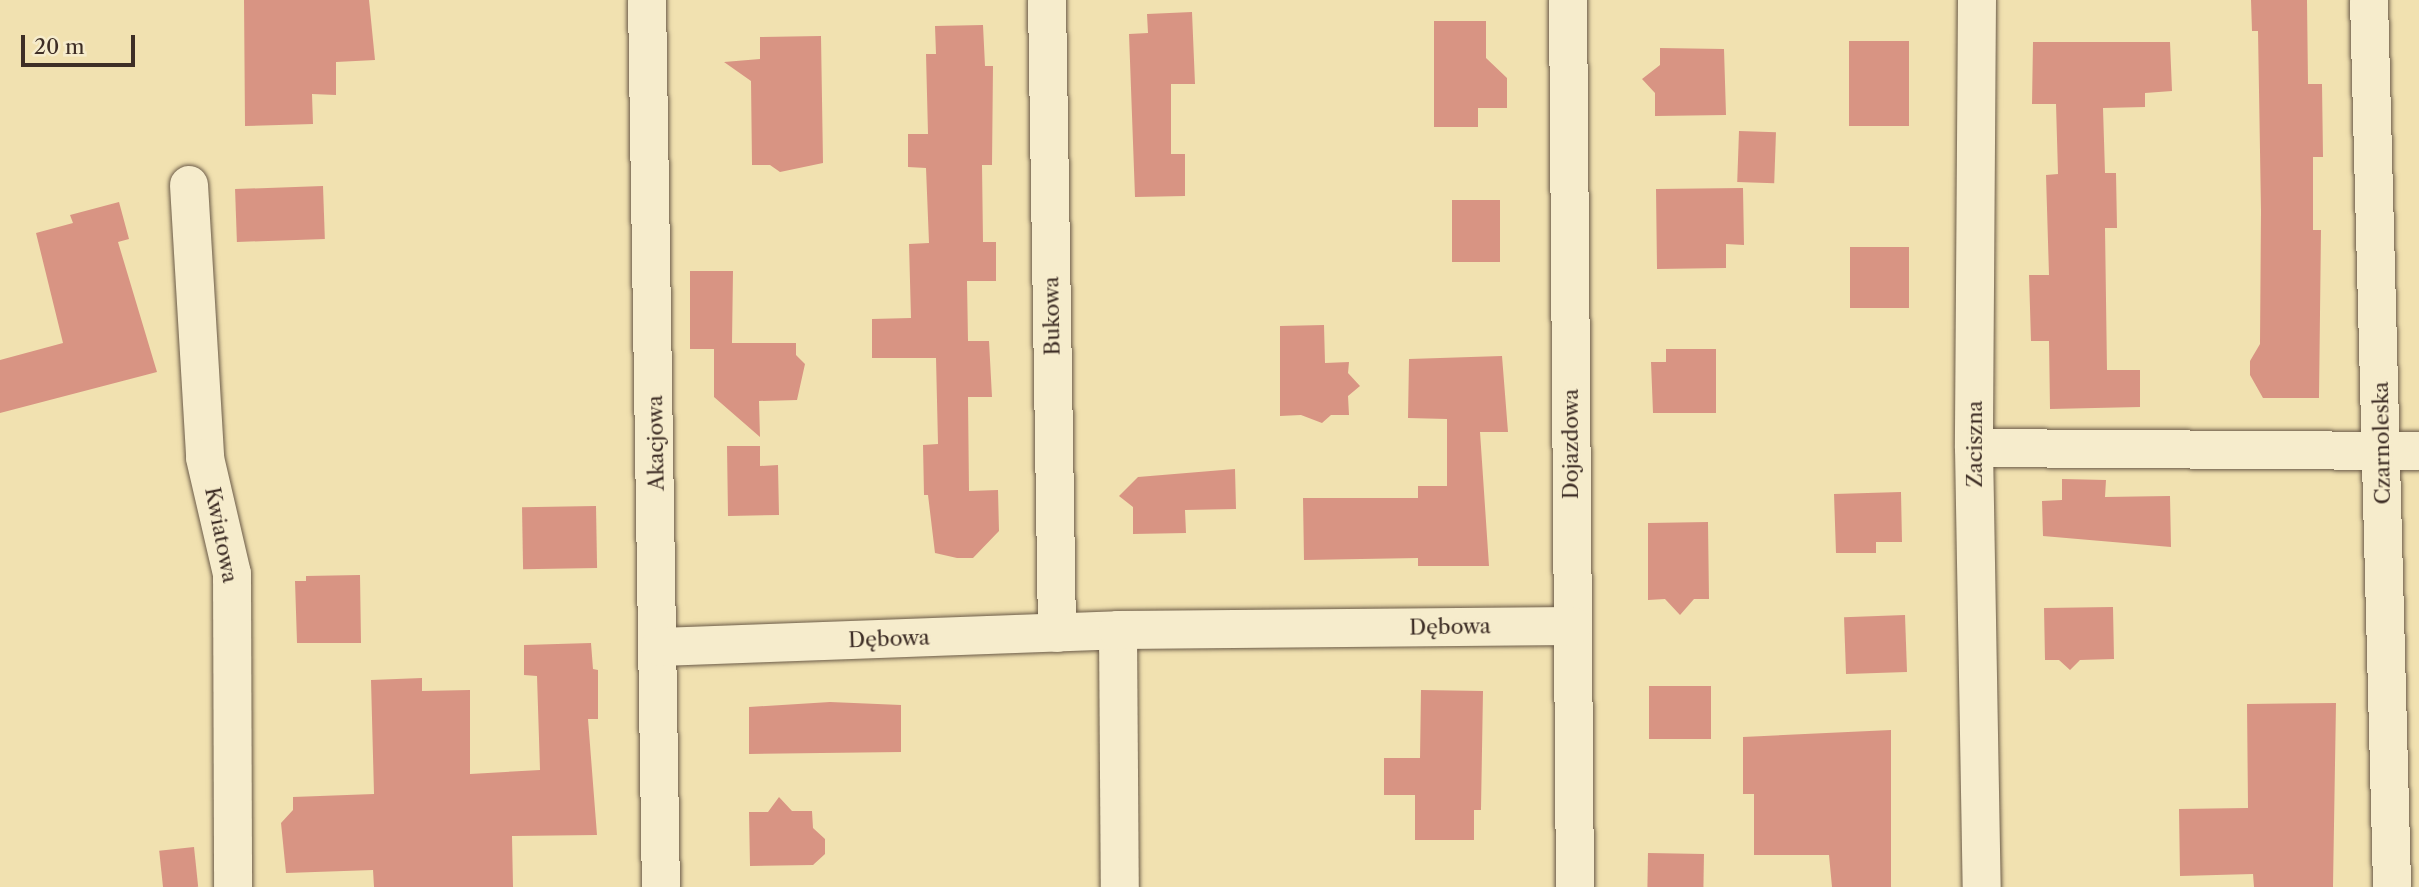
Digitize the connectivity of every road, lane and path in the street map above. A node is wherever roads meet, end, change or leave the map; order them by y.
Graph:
1 (647, 0) edge
2 (1047, 0) edge
3 (1568, 0) edge
4 (1977, 0) edge
5 (2369, 0) edge
6 (189, 185) dead end
7 (1974, 448) junction
8 (2401, 451) edge
9 (1572, 626) junction
10 (1118, 631) junction
11 (1057, 633) junction
12 (660, 647) junction
13 (233, 887) edge
14 (661, 887) edge
15 (1120, 887) edge
16 (1575, 887) edge
17 (1982, 887) edge
18 (2392, 887) edge

1 - 12 street, Akacjowa
2 - 11 street, Bukowa
3 - 9 street, Dojazdowa
4 - 7 street, Zaciszna
5 - 8 street, Czarnoleska
6 - 13 street, Kwiatowa
7 - 8 street
7 - 17 street, Zaciszna
8 - 18 street, Czarnoleska
9 - 10 street, Dębowa
9 - 16 street, Dojazdowa
10 - 11 street, Dębowa
10 - 15 street
11 - 12 street, Dębowa
12 - 14 street, Akacjowa

